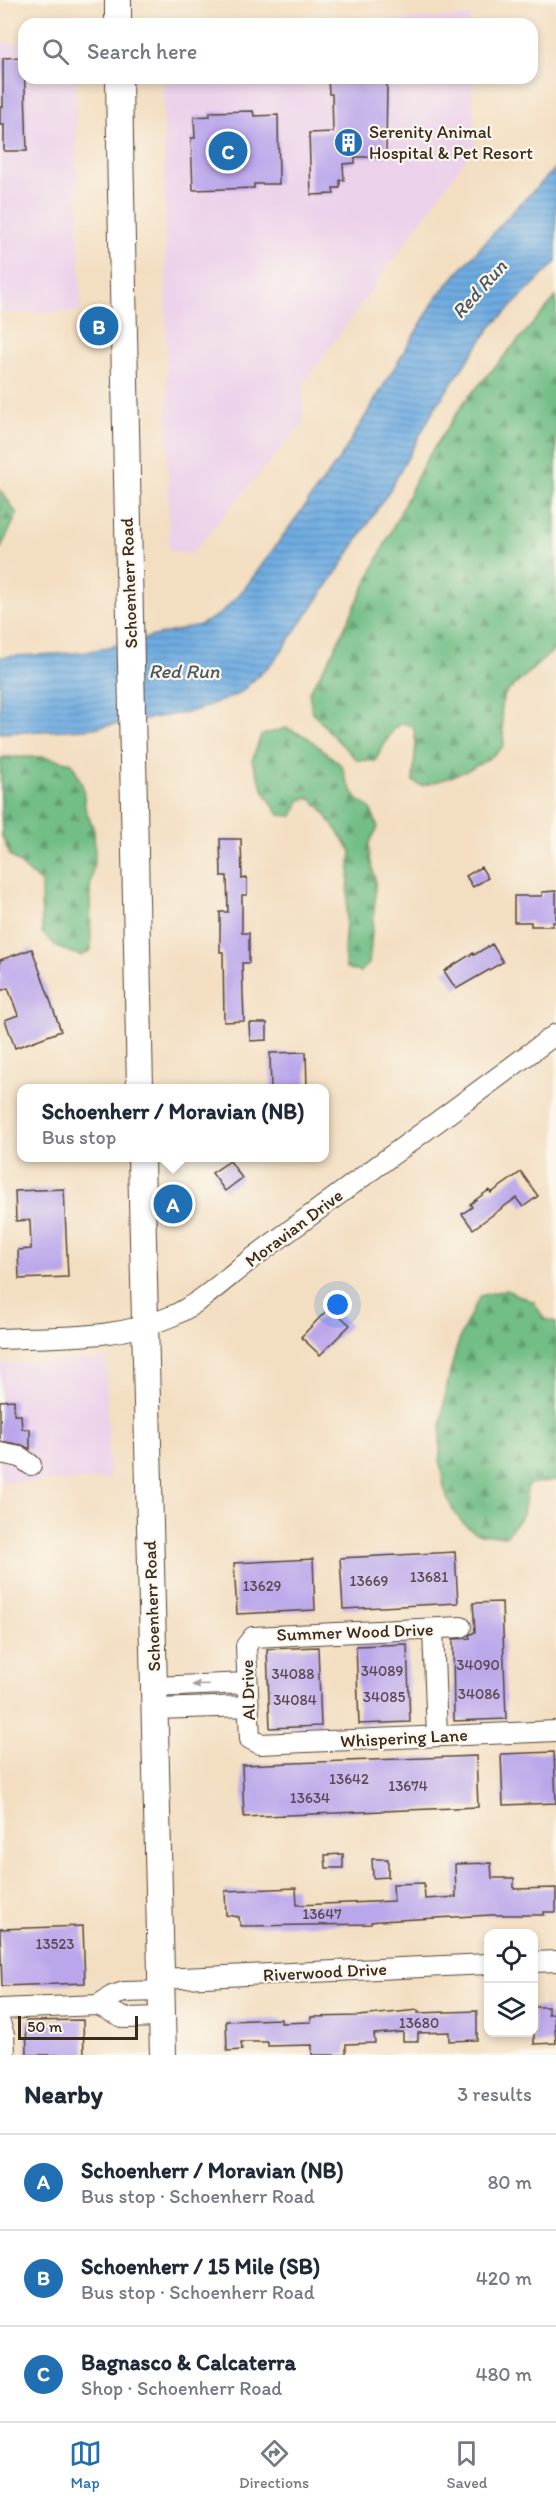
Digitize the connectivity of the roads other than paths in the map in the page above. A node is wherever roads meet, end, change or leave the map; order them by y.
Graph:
1 (118, 0) edge
2 (118, 18) edge
3 (119, 84) edge
4 (556, 1034) edge
5 (140, 1084) edge
6 (141, 1162) edge
7 (145, 1326) junction
8 (0, 1339) edge
9 (0, 1453) edge
10 (31, 1465) dead end
11 (461, 1628) dead end
12 (433, 1629) junction
13 (249, 1639) joint
14 (248, 1683) junction
15 (155, 1698) junction
16 (248, 1706) junction
17 (556, 1731) edge
18 (437, 1736) junction
19 (252, 1742) joint
20 (556, 1961) edge
21 (538, 1962) edge
22 (484, 1964) edge
23 (161, 1985) junction
24 (98, 2004) junction
25 (0, 2009) edge
26 (162, 2017) junction
27 (0, 2023) edge
28 (5, 2055) edge
29 (163, 2055) edge

1 - 2 main road
3 - 5 main road, Schoenherr Road
4 - 7 street, Moravian Drive
6 - 7 main road, Schoenherr Road
7 - 8 street, Moravian Drive
7 - 15 main road, Schoenherr Road
9 - 10 street
11 - 12 street, Summer Wood Drive
12 - 13 street, Summer Wood Drive
12 - 18 street
13 - 14 street, Al Drive
14 -> 15 street
14 - 16 street, Al Drive
15 - 16 street
15 - 23 main road, Schoenherr Road
16 - 19 street, Al Drive
17 - 18 street, Whispering Lane
18 - 19 street, Whispering Lane
20 - 21 street
22 - 23 street, Riverwood Drive
23 - 24 street, Riverwood Drive
23 - 26 main road, Schoenherr Road
24 - 25 street
24 - 26 street
26 - 29 main road, Schoenherr Road
27 - 28 street

